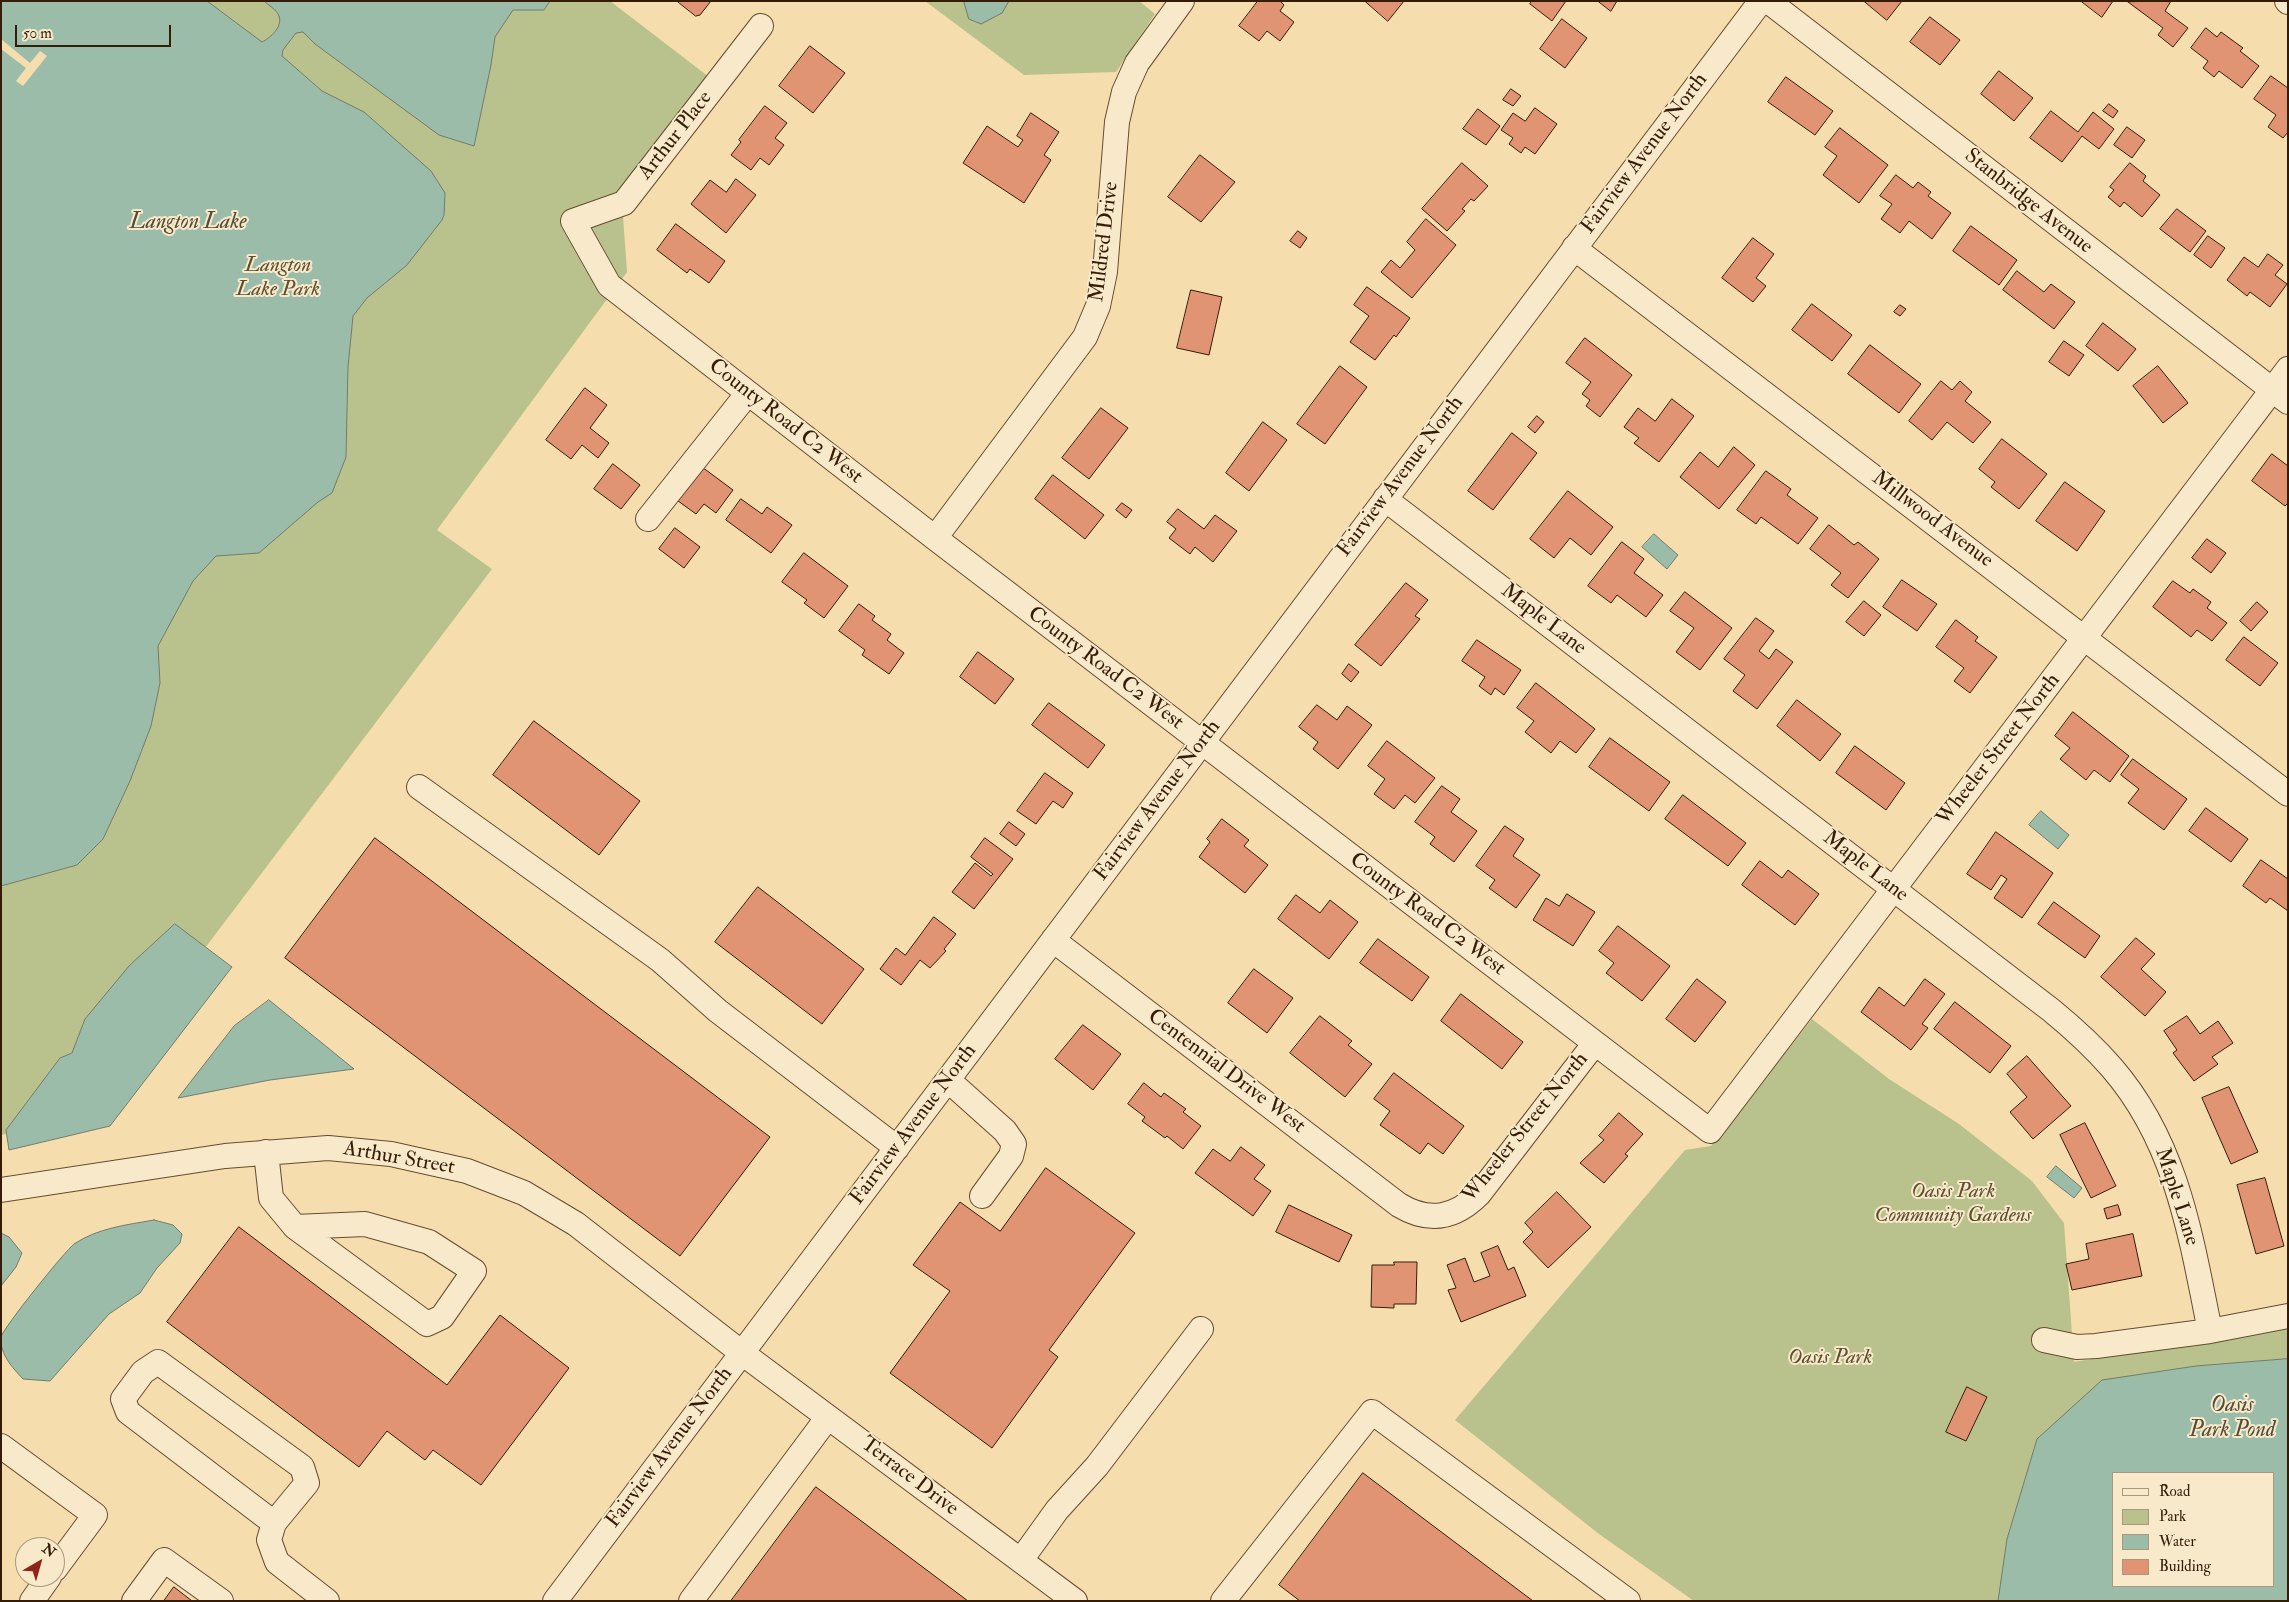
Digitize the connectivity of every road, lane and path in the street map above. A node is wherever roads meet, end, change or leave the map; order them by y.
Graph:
1 (1182, 1) edge
2 (1761, 1) edge
3 (1768, 1) edge
4 (761, 26) dead end
5 (573, 221) joint
6 (1574, 248) junction
7 (2288, 369) edge
8 (748, 393) junction
9 (2280, 396) edge
10 (1385, 499) junction
11 (648, 519) dead end
12 (935, 538) junction
13 (2086, 637) junction
14 (1202, 742) junction
15 (419, 787) dead end
16 (2288, 794) edge
17 (1893, 888) junction
18 (1053, 940) junction
19 (1595, 1043) junction
20 (948, 1080) junction
21 (1710, 1131) joint
22 (897, 1148) junction
23 (266, 1152) junction
24 (1, 1190) edge
25 (982, 1196) dead end
26 (1399, 1205) joint
27 (295, 1227) junction
28 (2288, 1316) edge
29 (1201, 1329) dead end
30 (2210, 1331) junction
31 (2044, 1340) dead end
32 (742, 1353) junction
33 (828, 1417) junction
34 (1, 1446) edge
35 (274, 1523) junction
36 (65, 1555) edge
37 (1020, 1560) junction
38 (42, 1587) edge
39 (1231, 1598) edge
40 (32, 1601) edge
41 (134, 1601) edge
42 (221, 1601) edge
43 (326, 1601) edge
44 (555, 1601) edge
45 (691, 1601) edge
46 (1075, 1601) edge
47 (1628, 1601) edge

1 - 12 street, Mildred Drive
2 - 6 street, Fairview Avenue North
3 - 9 street, Stanbridge Avenue
4 - 5 street, Arthur Place
5 - 8 street, County Road C2 West
6 - 10 street, Fairview Avenue North
6 - 13 street, Millwood Avenue
7 - 9 street, Wheeler Street North
8 - 11 street
8 - 12 street, County Road C2 West
9 - 13 street, Wheeler Street North
10 - 14 street, Fairview Avenue North
10 - 17 street, Maple Lane
12 - 14 street, County Road C2 West
13 - 16 street, Millwood Avenue
13 - 17 street, Wheeler Street North
14 - 18 street, Fairview Avenue North
14 - 19 street, County Road C2 West
15 - 22 street
17 - 21 street, Wheeler Street North
17 - 30 street, Maple Lane
18 - 20 street, Fairview Avenue North
18 - 26 street, Centennial Drive West
19 - 21 street, County Road C2 West
19 - 26 street, Wheeler Street North
20 - 22 street, Fairview Avenue North
20 - 25 street
22 - 32 street, Fairview Avenue North
23 - 24 street, Arthur Street
23 - 27 street
23 - 32 street, Arthur Street
27 - 27 street
28 - 30 street
29 - 37 street
30 - 31 street
32 - 33 street, Terrace Drive
32 - 44 street, Fairview Avenue North
33 - 37 street, Terrace Drive
33 - 45 street
34 - 36 street
35 - 35 street
35 - 43 street
37 - 46 street, Terrace Drive
38 - 40 street
39 - 47 street
41 - 42 street

